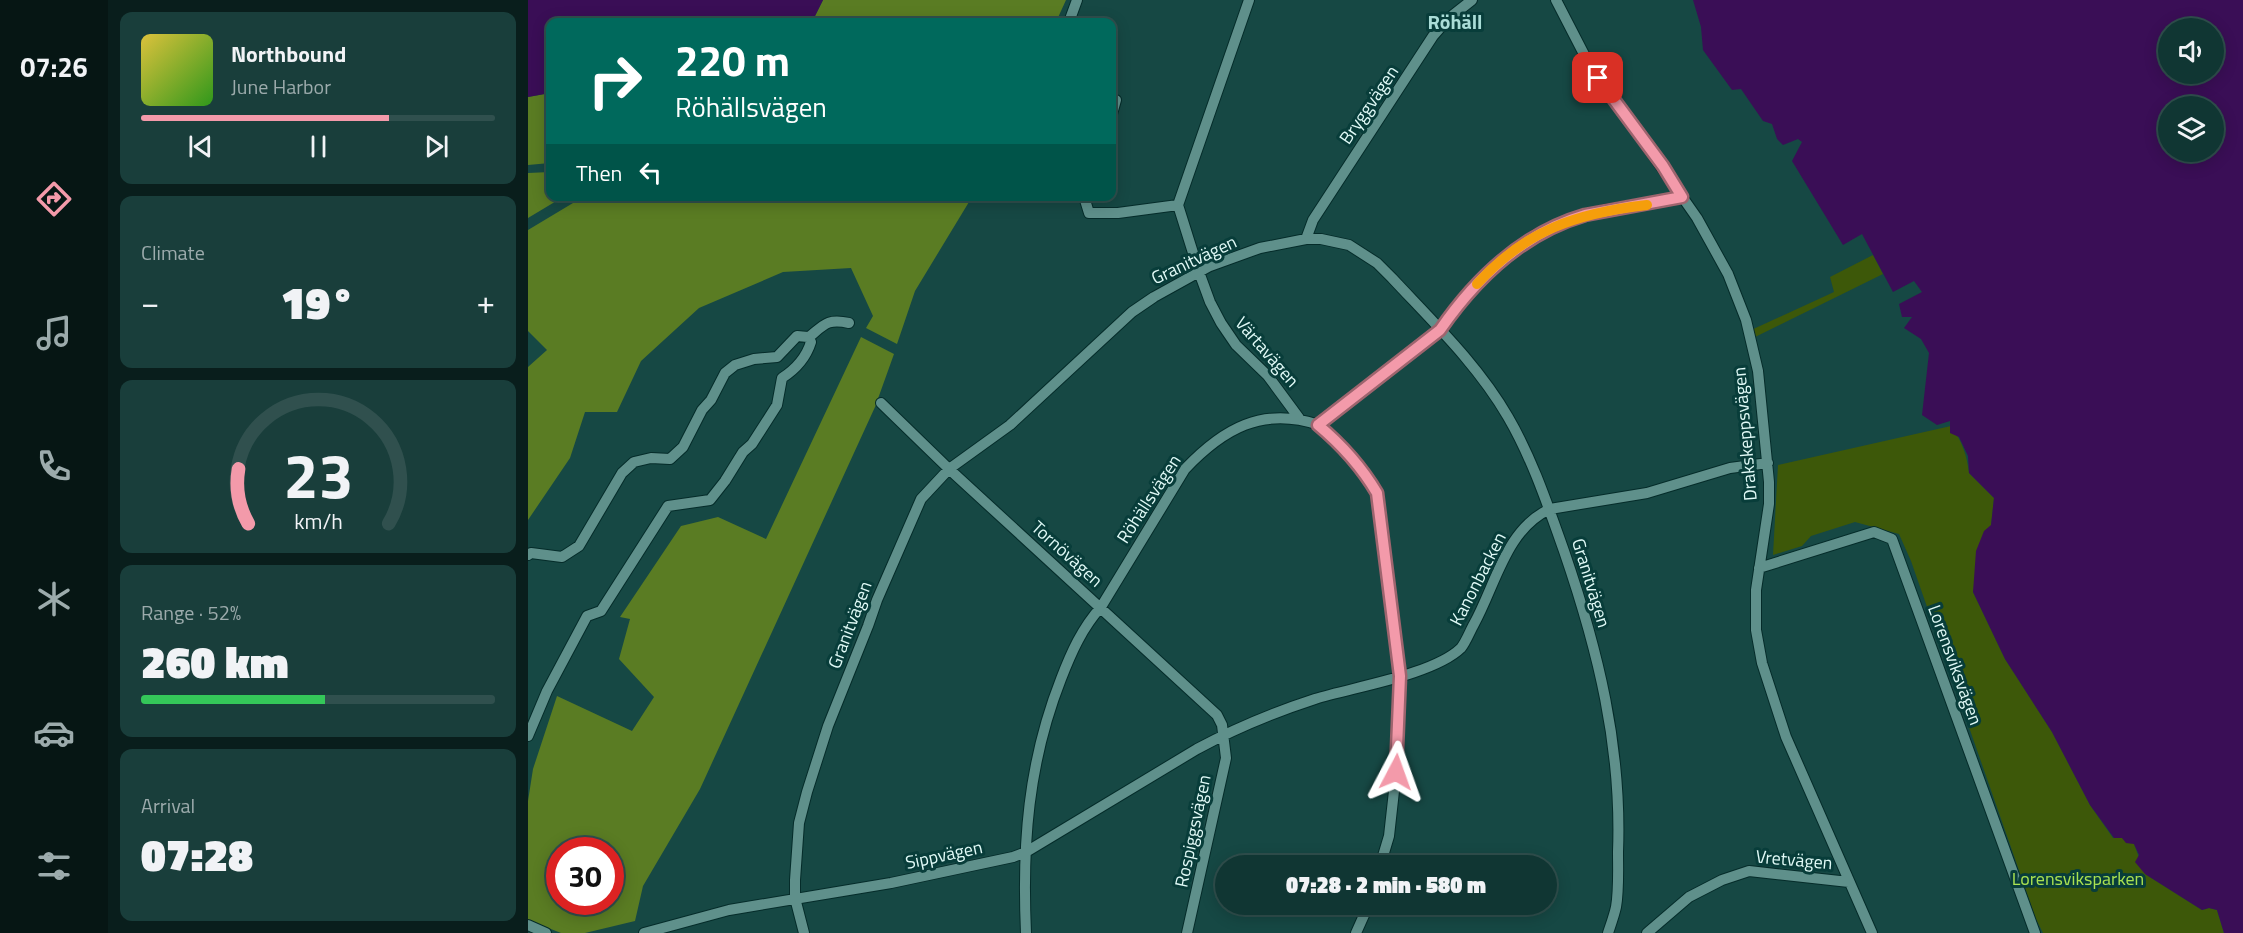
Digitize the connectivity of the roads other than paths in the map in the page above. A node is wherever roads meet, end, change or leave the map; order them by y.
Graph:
1 (1077, 0) edge
2 (1249, 0) edge
3 (1472, 0) edge
4 (1556, 0) edge
5 (1070, 18) edge
6 (1682, 197) junction
7 (1085, 201) edge
8 (1178, 205) junction
9 (1306, 239) junction
10 (1199, 272) junction
11 (849, 323) dead end
12 (1440, 330) junction
13 (808, 338) junction
14 (881, 403) dead end
15 (1299, 418) junction
16 (1318, 425) junction
17 (1768, 463) junction
18 (950, 469) junction
19 (1550, 509) junction
20 (528, 555) edge
21 (1759, 568) junction
22 (1101, 607) junction
23 (1400, 676) junction
24 (1224, 735) junction
25 (528, 736) edge
26 (1026, 852) junction
27 (1383, 855) edge
28 (1848, 882) junction
29 (795, 898) junction
30 (1364, 915) edge
31 (528, 925) edge
32 (546, 933) edge
33 (644, 933) edge
34 (804, 933) edge
35 (1026, 933) edge
36 (1187, 933) edge
37 (1356, 933) edge
38 (1608, 933) edge
39 (1647, 933) edge
40 (1872, 933) edge
41 (2035, 933) edge

1 - 5 street
2 - 8 street
3 - 9 street, Bryggvägen
4 - 6 street, Drakskeppsvägen
6 - 12 street
6 - 17 street, Drakskeppsvägen
7 - 8 street
8 - 10 street, Värtavägen
9 - 10 street, Granitvägen
9 - 12 street, Granitvägen
10 - 15 street, Värtavägen
10 - 18 street, Granitvägen
11 - 13 street
12 - 16 street
12 - 19 street, Granitvägen
13 - 20 street
13 - 25 street
14 - 18 street, Tornövägen
15 - 16 street, Röhällsvägen
15 - 22 street, Röhällsvägen
16 - 23 street
17 - 19 street, Kanonbacken
17 - 21 street, Drakskeppsvägen
18 - 22 street, Tornövägen
18 - 29 street, Granitvägen
19 - 23 street, Kanonbacken
19 - 38 street, Granitvägen
21 - 28 street, Drakskeppsvägen
21 - 41 street, Lorensviksvägen
22 - 24 street, Tornövägen
22 - 26 street, Röhällsvägen
23 - 24 street, Kanonbacken
23 - 27 street
24 - 26 street, Sippvägen
24 - 36 street, Rospiggsvägen
26 - 29 street, Sippvägen
26 - 35 street, Röhällsvägen
28 - 39 street, Vretvägen
28 - 40 street, Drakskeppsvägen
29 - 33 street, Sippvägen
29 - 34 street, Granitvägen
30 - 37 street
31 - 32 street

